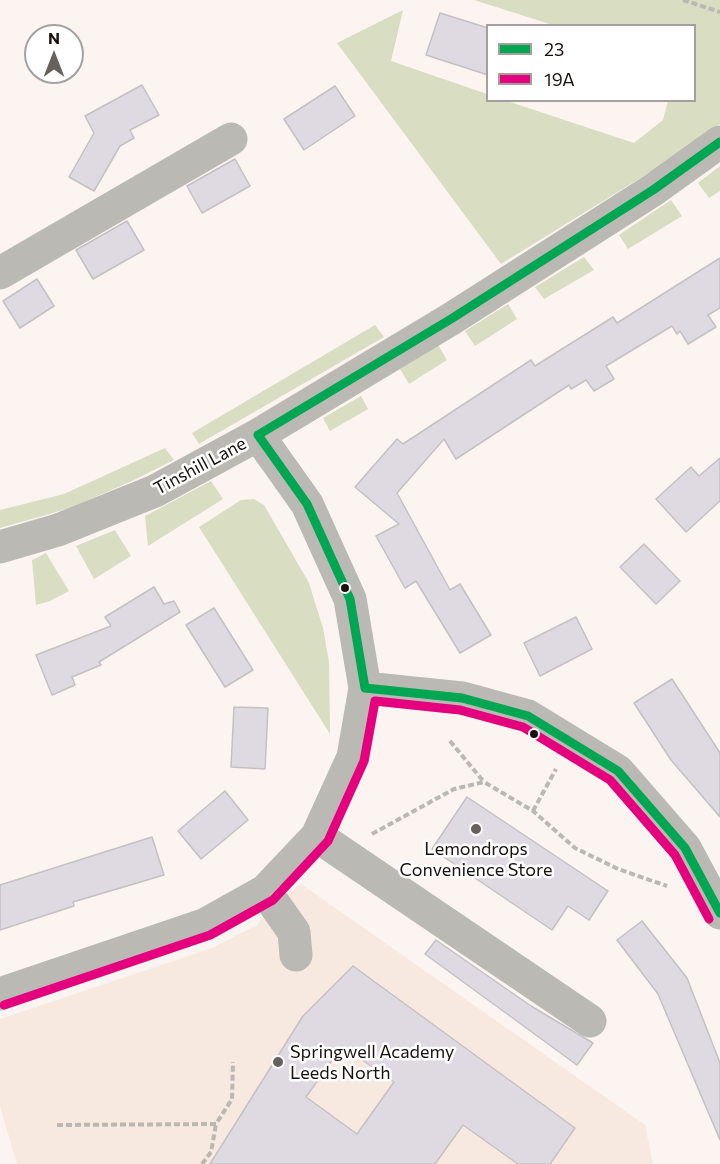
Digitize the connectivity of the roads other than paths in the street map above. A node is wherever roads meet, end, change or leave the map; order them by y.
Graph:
1 (231, 139) dead end
2 (720, 142) edge
3 (0, 273) edge
4 (258, 435) junction
5 (0, 547) edge
6 (365, 688) junction
7 (326, 842) junction
8 (265, 891) junction
9 (720, 913) edge
10 (296, 955) dead end
11 (0, 994) edge
12 (590, 1021) dead end

1 - 3 street
2 - 4 street, Tinshill Lane
4 - 5 street, Tinshill Lane
4 - 6 street
6 - 7 street
6 - 9 street
7 - 8 street
7 - 12 street
8 - 10 street
8 - 11 street

